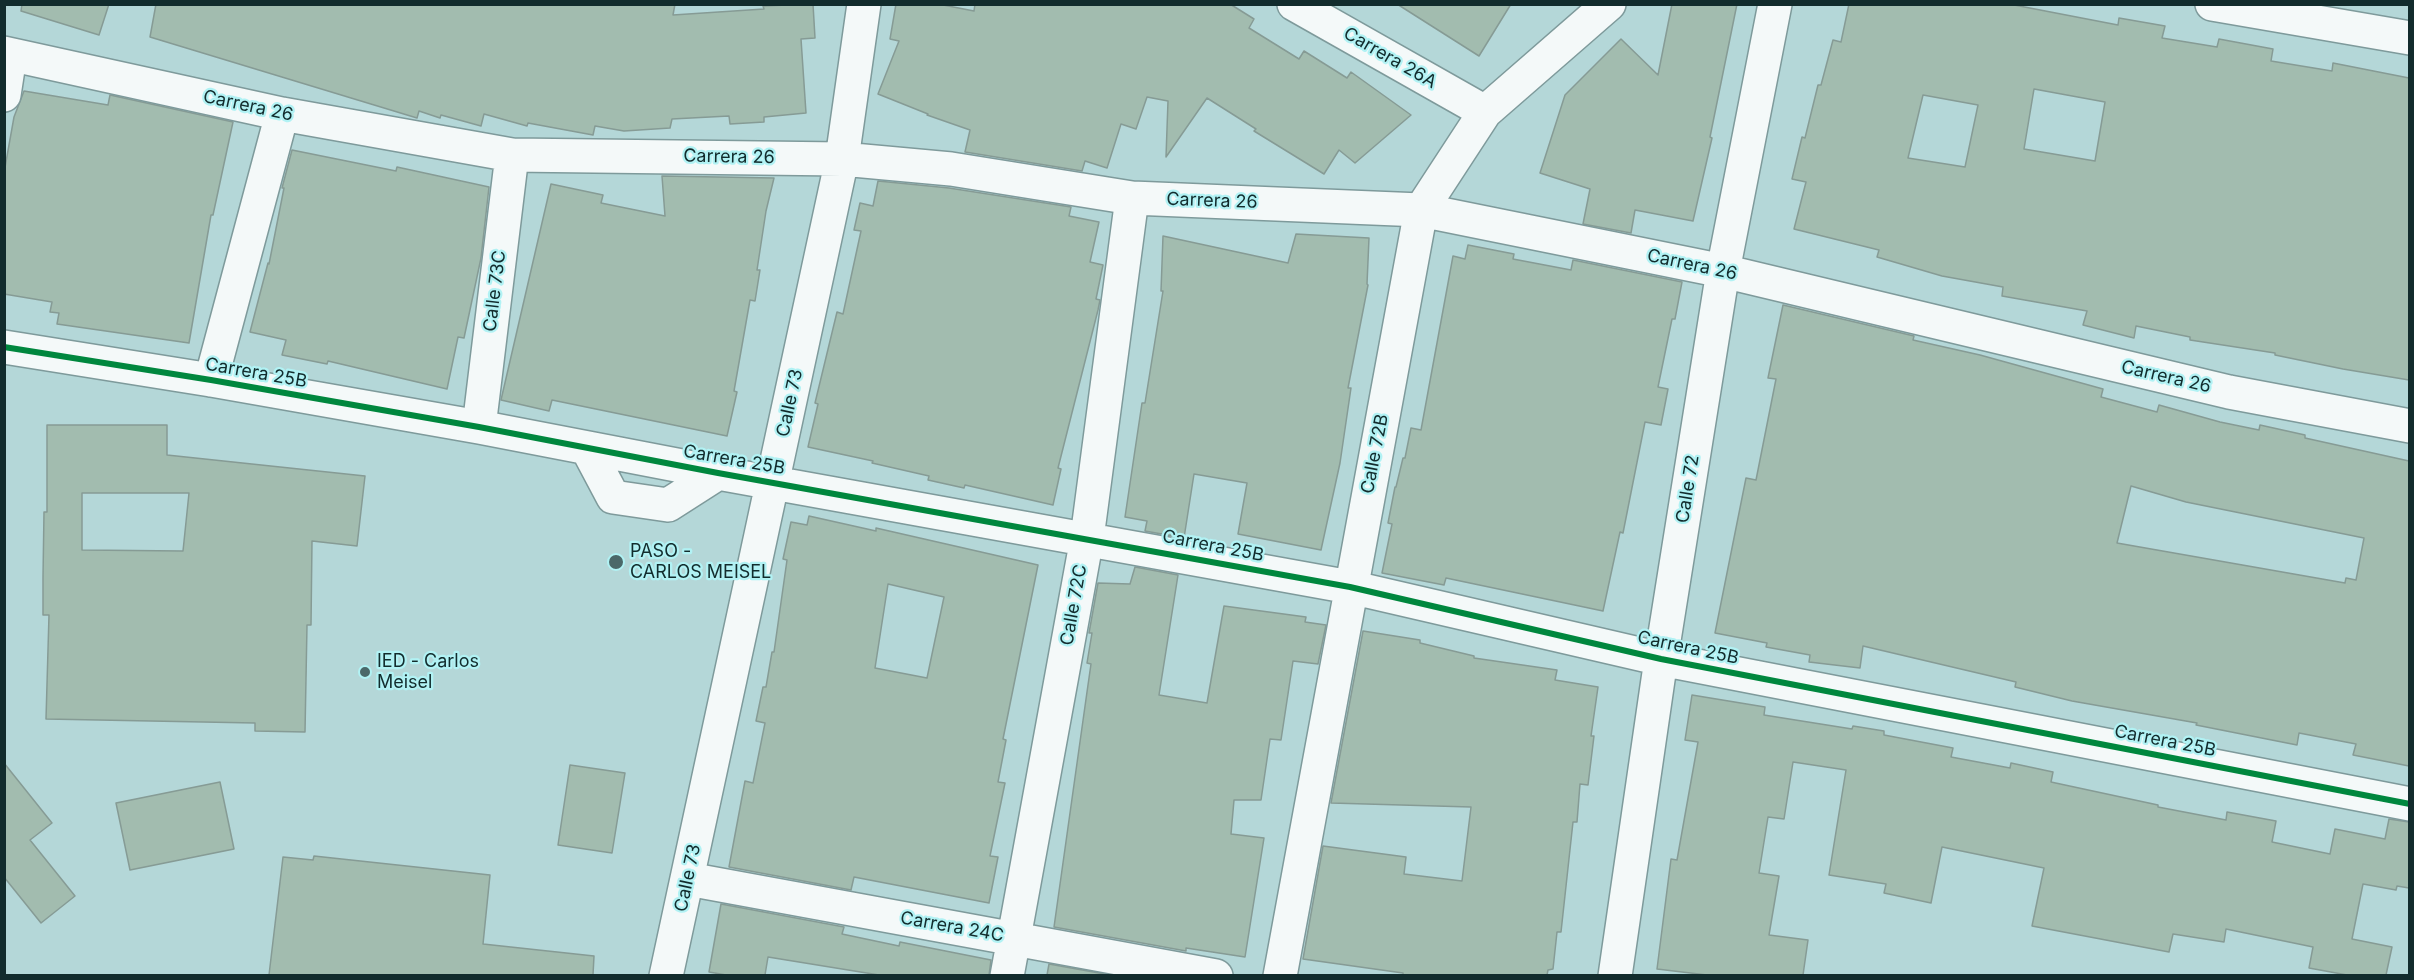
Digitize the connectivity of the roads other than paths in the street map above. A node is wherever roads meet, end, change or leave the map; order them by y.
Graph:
1 (864, 4) edge
2 (1294, 4) edge
3 (1609, 4) edge
4 (1775, 4) edge
5 (2212, 4) edge
6 (2409, 38) edge
7 (7, 54) edge
8 (4, 95) edge
9 (1485, 112) junction
10 (282, 114) junction
11 (512, 155) junction
12 (842, 159) junction
13 (1132, 198) junction
14 (1421, 210) junction
15 (1723, 271) junction
16 (4, 347) edge
17 (211, 380) junction
18 (2409, 426) edge
19 (479, 427) junction
20 (587, 448) junction
21 (718, 473) junction
22 (773, 483) junction
23 (1086, 538) junction
24 (1350, 587) junction
25 (1661, 659) junction
26 (2409, 804) edge
27 (688, 879) junction
28 (1014, 938) junction
29 (666, 975) edge
30 (1007, 975) edge
31 (1216, 975) edge
32 (1280, 975) edge
33 (1615, 975) edge

1 - 12 street, Calle 73
2 - 9 street, Carrera 26A
3 - 9 street, Calle 72B
4 - 15 street, Calle 72
5 - 6 street
7 - 8 street
7 - 10 street, Carrera 26
9 - 14 street, Calle 72B
10 - 11 street, Carrera 26
10 - 17 street
11 - 12 street, Carrera 26
11 - 19 street, Calle 73C
12 - 13 street, Carrera 26
12 - 22 street, Calle 73
13 - 14 street, Carrera 26
13 - 23 street, Calle 72C
14 - 15 street, Carrera 26
14 - 24 street, Calle 72B
15 - 18 street, Carrera 26
15 - 25 street, Calle 72
16 - 17 street, Carrera 25B
17 - 19 street, Carrera 25B
19 - 20 street, Carrera 25B
20 - 21 street, Carrera 25B
20 - 21 street
21 - 22 street, Carrera 25B
22 - 23 street, Carrera 25B
22 - 27 street, Calle 73
23 - 24 street, Carrera 25B
23 - 28 street, Calle 72C
24 - 25 street, Carrera 25B
24 - 32 street, Calle 72B
25 - 26 street, Carrera 25B
25 - 33 street, Calle 72
27 - 28 street, Carrera 24C
27 - 29 street, Calle 73
28 - 30 street, Calle 72C
28 - 31 street, Carrera 24C

